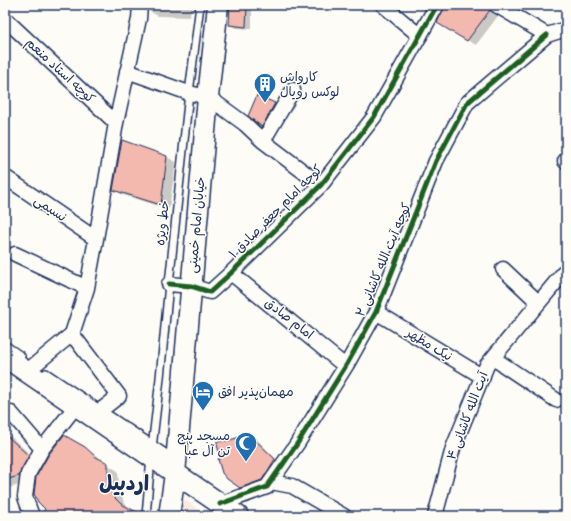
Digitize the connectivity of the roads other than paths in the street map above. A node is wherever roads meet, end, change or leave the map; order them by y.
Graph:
1 (140, 5) edge
2 (200, 5) edge
3 (218, 5) edge
4 (383, 5) edge
5 (437, 5) edge
6 (496, 5) edge
7 (5, 19) edge
8 (566, 28) edge
9 (547, 35) junction
10 (420, 36) junction
11 (127, 70) junction
12 (293, 90) dead end
13 (199, 95) junction
14 (116, 123) junction
15 (264, 142) junction
16 (5, 177) edge
17 (321, 185) junction
18 (96, 239) junction
19 (15, 254) dead end
20 (503, 270) dead end
21 (566, 270) edge
22 (231, 273) junction
23 (169, 284) junction
24 (191, 286) junction
25 (86, 288) junction
26 (538, 302) junction
27 (376, 312) junction
28 (72, 334) junction
29 (5, 345) edge
30 (5, 357) edge
31 (493, 358) junction
32 (346, 365) junction
33 (30, 368) junction
34 (483, 377) junction
35 (556, 400) dead end
36 (90, 411) junction
37 (10, 413) dead end
38 (42, 449) junction
39 (152, 451) junction
40 (176, 467) junction
41 (271, 482) junction
42 (220, 504) junction
43 (32, 516) edge
44 (146, 516) edge
45 (170, 516) edge
46 (238, 516) edge
47 (344, 516) edge
48 (435, 516) edge

1 - 11 street
2 - 13 lane, خط ویژه
3 - 13 main road, خیابان امام خمینی
4 - 10 street
5 - 10 street, کوچه امام جعفر صادق ۱
6 - 9 street
7 - 14 street, کوچه استاد منعم
8 - 9 street
9 - 27 street, کوچه آیت الله کاشانی ۲
10 - 17 street, کوچه امام جعفر صادق ۱
11 - 13 street
11 - 14 street
12 - 15 street
13 - 15 street
13 - 23 lane, خط ویژه
13 - 24 main road, خیابان امام خمینی
14 - 18 street
15 - 17 street
16 - 18 street, نسیمی
17 - 22 street, کوچه امام جعفر صادق ۱
18 - 25 street
19 - 25 street
20 - 26 street
21 - 26 street, آیت الله کاشانی ۴
22 - 24 street, کوچه امام جعفر صادق ۱
22 - 32 street, امام صادق
23 - 24 street
23 - 39 lane, خط ویژه
24 - 40 main road, خیابان امام خمینی
25 - 28 street
26 - 31 street, آیت الله کاشانی ۴
27 - 32 street, کوچه آیت الله کاشانی ۲
27 - 34 street, نیک مظهر
28 - 33 street
28 - 36 street
29 - 33 lane
30 - 33 main road
31 - 34 street, آیت الله کاشانی ۴
31 - 35 street
32 - 41 street, کوچه آیت الله کاشانی ۲
33 - 36 main road
34 - 48 street, آیت الله کاشانی ۴
36 - 38 street
36 - 39 main road
37 - 38 street
38 - 43 street
39 - 40 main road
39 - 44 lane, خط ویژه
40 - 42 main road
40 - 45 main road, خیابان امام خمینی
41 - 42 street, کوچه آیت الله کاشانی ۲
41 - 47 street
42 - 46 main road

